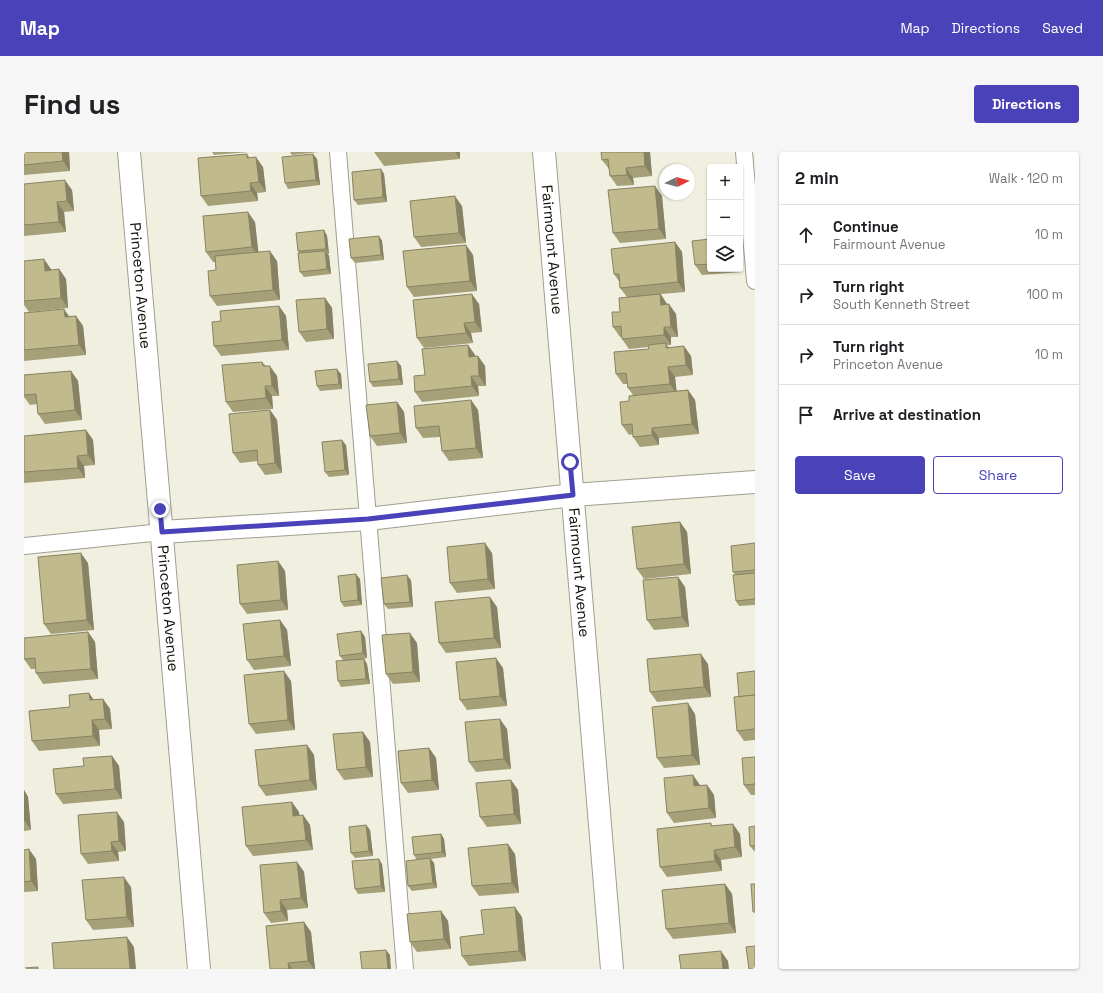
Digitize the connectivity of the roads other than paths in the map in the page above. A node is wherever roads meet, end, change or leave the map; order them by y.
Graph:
1 (129, 152) edge
2 (338, 152) edge
3 (544, 152) edge
4 (744, 152) edge
5 (755, 281) edge
6 (755, 482) edge
7 (573, 495) junction
8 (368, 519) junction
9 (162, 532) junction
10 (24, 546) edge
11 (199, 969) edge
12 (405, 969) edge
13 (612, 969) edge

1 - 9 street, Princeton Avenue
2 - 8 lane
3 - 7 street, Fairmount Avenue
4 - 5 lane
6 - 7 street
7 - 8 street
7 - 13 street, Fairmount Avenue
8 - 9 street
8 - 12 lane
9 - 10 lane
9 - 11 street, Princeton Avenue

